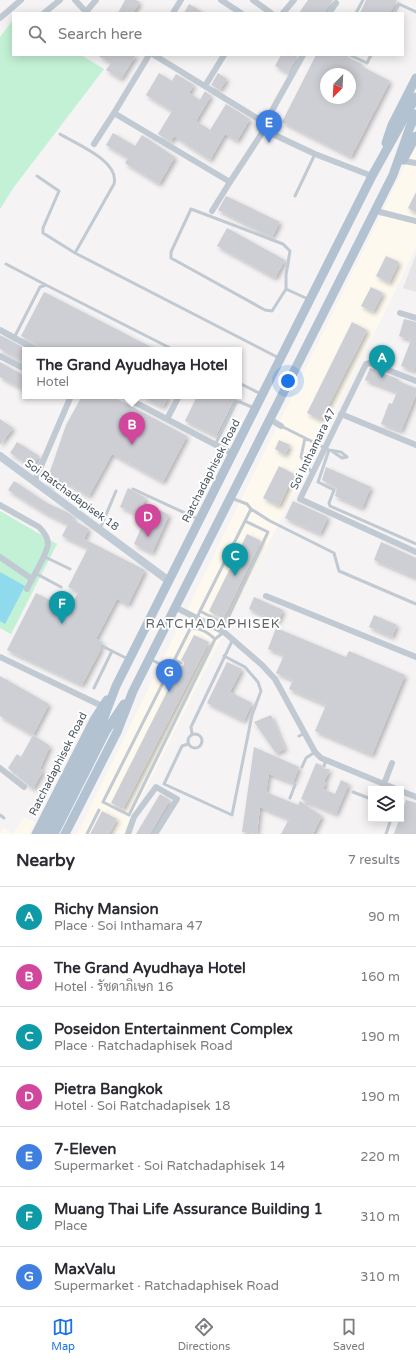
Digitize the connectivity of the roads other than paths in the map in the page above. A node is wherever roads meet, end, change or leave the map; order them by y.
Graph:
1 (21, 0) edge
2 (60, 0) edge
3 (75, 0) edge
4 (96, 0) edge
5 (181, 0) edge
6 (221, 0) edge
7 (253, 0) edge
8 (294, 0) edge
9 (363, 0) edge
10 (336, 3) dead end
11 (45, 12) edge
12 (85, 12) edge
13 (87, 12) edge
14 (174, 12) edge
15 (239, 12) edge
16 (270, 12) edge
17 (284, 12) edge
18 (330, 12) edge
19 (357, 12) edge
20 (395, 12) edge
21 (416, 12) edge
22 (0, 18) edge
23 (148, 56) edge
24 (156, 56) edge
25 (223, 56) edge
26 (302, 56) edge
27 (352, 56) edge
28 (370, 56) edge
29 (416, 78) edge
30 (205, 86) junction
31 (416, 97) edge
32 (114, 112) junction
33 (416, 114) edge
34 (264, 126) junction
35 (60, 134) dead end
36 (416, 136) edge
37 (94, 144) dead end
38 (315, 154) junction
39 (380, 160) junction
40 (403, 161) junction
41 (416, 163) edge
42 (394, 174) junction
43 (38, 176) dead end
44 (372, 176) junction
45 (230, 182) junction
46 (295, 196) dead end
47 (376, 210) junction
48 (212, 211) dead end
49 (416, 221) edge
50 (75, 253) junction
51 (6, 264) dead end
52 (46, 285) junction
53 (286, 289) junction
54 (310, 300) junction
55 (400, 313) dead end
56 (416, 318) edge
57 (0, 330) edge
58 (14, 338) junction
59 (31, 347) edge
60 (168, 347) edge
61 (0, 356) edge
62 (280, 359) junction
63 (22, 368) edge
64 (416, 381) edge
65 (242, 384) edge
66 (263, 395) junction
67 (70, 399) edge
68 (130, 399) edge
69 (177, 399) edge
70 (256, 409) junction
71 (341, 414) junction
72 (167, 419) junction
73 (271, 420) junction
74 (282, 426) joint
75 (305, 438) junction
76 (215, 444) junction
77 (416, 445) edge
78 (329, 450) junction
79 (233, 454) junction
80 (0, 456) edge
81 (312, 473) junction
82 (34, 480) junction
83 (133, 489) dead end
84 (116, 490) dead end
85 (231, 498) junction
86 (0, 505) edge
87 (251, 509) junction
88 (200, 520) junction
89 (245, 521) junction
90 (100, 529) junction
91 (416, 544) edge
92 (416, 552) edge
93 (43, 556) junction
94 (0, 557) edge
95 (70, 569) dead end
96 (33, 576) junction
97 (169, 581) junction
98 (61, 587) dead end
99 (27, 589) dead end
100 (266, 596) dead end
101 (416, 604) edge
102 (175, 607) junction
103 (200, 611) junction
104 (197, 618) junction
105 (224, 632) junction
106 (215, 639) junction
107 (233, 639) junction
108 (102, 646) dead end
109 (112, 651) junction
110 (224, 656) junction
111 (0, 657) edge
112 (416, 657) edge
113 (149, 659) junction
114 (130, 660) junction
115 (174, 660) junction
116 (181, 663) dead end
117 (170, 669) junction
118 (194, 670) dead end
119 (199, 672) junction
120 (116, 686) junction
121 (94, 688) dead end
122 (133, 691) junction
123 (102, 706) junction
124 (192, 734) junction
125 (188, 744) junction
126 (315, 752) junction
127 (392, 763) dead end
128 (302, 767) dead end
129 (0, 768) edge
130 (384, 784) junction
131 (295, 785) dead end
132 (389, 786) edge
133 (24, 787) dead end
134 (353, 792) dead end
135 (404, 792) edge
136 (416, 797) edge
137 (290, 798) dead end
138 (368, 798) edge
139 (99, 810) dead end
140 (0, 815) edge
141 (131, 816) junction
142 (4, 818) dead end
143 (390, 822) edge
144 (36, 834) edge
145 (46, 834) edge
146 (54, 834) edge
147 (65, 834) edge
148 (87, 834) edge
149 (128, 834) edge
150 (155, 834) edge
151 (386, 834) edge

1 - 22 street
2 - 11 street
3 - 12 street
4 - 13 street
5 - 14 street
6 - 15 street
7 - 16 street
8 - 17 street
9 - 19 lane
10 - 18 street
20 - 21 lane
23 - 32 street
24 - 30 street
25 - 30 street
26 - 34 street
27 - 28 lane
29 - 39 main road, Ratchadaphisek Road
30 - 34 street
31 - 39 main road, Ratchadaphisek Road
32 - 37 street
32 - 45 street
33 - 42 main road
34 - 38 street
34 - 45 street
35 - 50 lane
36 - 40 main road
38 - 44 street
38 - 46 lane
39 - 44 main road, Ratchadaphisek Road
40 - 41 street
40 - 42 main road
42 - 47 main road
43 - 50 lane
44 - 54 main road, Ratchadaphisek Road
45 - 48 street
47 - 49 street
47 - 73 main road
50 - 62 lane
51 - 52 lane
52 - 58 lane
52 - 60 lane
53 - 53 lane
53 - 54 lane
54 - 62 main road, Ratchadaphisek Road
55 - 56 street
57 - 58 street
58 - 59 street
61 - 63 street
62 - 66 main road, Ratchadaphisek Road
64 - 71 street, Soi Inthamara 47
65 - 66 lane
66 - 70 main road, Ratchadaphisek Road
67 - 82 street
68 - 72 street
69 - 72 street
70 - 76 lane
70 - 79 main road, Ratchadaphisek Road
71 - 77 street
71 - 78 street, Soi Inthamara 47
72 - 76 street
73 - 74 street
73 - 85 main road
74 - 75 lane
75 - 78 lane
75 - 81 lane
76 - 79 street
78 - 81 street, Soi Inthamara 47
78 - 91 lane
79 - 88 main road, Ratchadaphisek Road
80 - 82 street, Soi Ratchadapisek 18
81 - 92 street, Soi Inthamara 47
82 - 90 street, Soi Ratchadapisek 18
83 - 88 lane
84 - 90 lane
85 - 87 lane
85 - 102 main road
86 - 93 street
87 - 89 lane
87 - 101 lane
88 - 97 main road, Ratchadaphisek Road
89 - 103 lane
89 - 103 lane
90 - 97 street, Soi Ratchadapisek 18
93 - 95 lane
93 - 96 street
94 - 96 street
96 - 98 lane
96 - 99 street
97 - 114 main road, Ratchadaphisek Road
100 - 112 street
102 - 104 street
102 - 113 main road
103 - 104 lane
104 - 105 street
105 - 106 lane
105 - 107 street
106 - 115 lane
106 - 119 lane
107 - 110 lane
107 - 126 street
108 - 109 lane
109 - 114 lane
109 - 121 lane
110 - 124 lane
110 - 125 lane
111 - 123 street
113 - 117 lane
113 - 122 main road
114 - 120 main road, Ratchadaphisek Road
115 - 116 lane
115 - 117 lane
117 - 141 lane
118 - 119 lane
119 - 141 lane
120 - 123 main road, Ratchadaphisek Road
120 - 145 main road, Ratchadaphisek Road
122 - 146 main road
122 - 147 main road
123 - 144 main road, Ratchadaphisek Road
124 - 125 lane
124 - 125 lane
126 - 128 lane
126 - 130 street
127 - 130 street
129 - 133 street
130 - 132 street
131 - 137 lane
134 - 138 lane
135 - 136 street
139 - 148 lane
140 - 142 lane
141 - 149 street
141 - 150 street
143 - 151 lane

